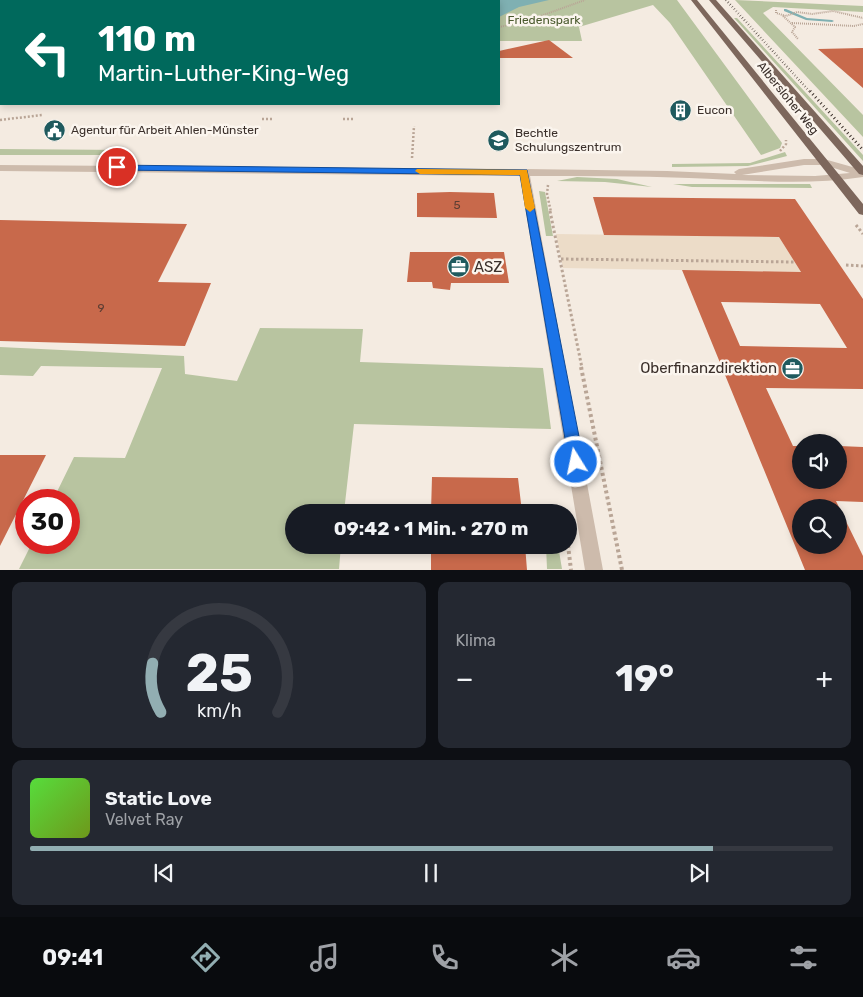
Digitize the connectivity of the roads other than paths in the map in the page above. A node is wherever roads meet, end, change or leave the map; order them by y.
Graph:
1 (694, 0) edge
2 (712, 0) edge
3 (824, 162) junction
4 (0, 168) edge
5 (524, 172) junction
6 (863, 173) edge
7 (722, 175) junction
8 (837, 179) junction
9 (863, 211) edge
10 (594, 570) edge

1 - 3 main road, Albersloher Weg
2 - 6 main road, Albersloher Weg
3 - 6 street
3 - 7 street
3 - 8 main road, Albersloher Weg
4 - 5 street
5 - 7 street
5 - 10 street
6 - 8 street
7 - 8 street
8 - 9 main road, Albersloher Weg

